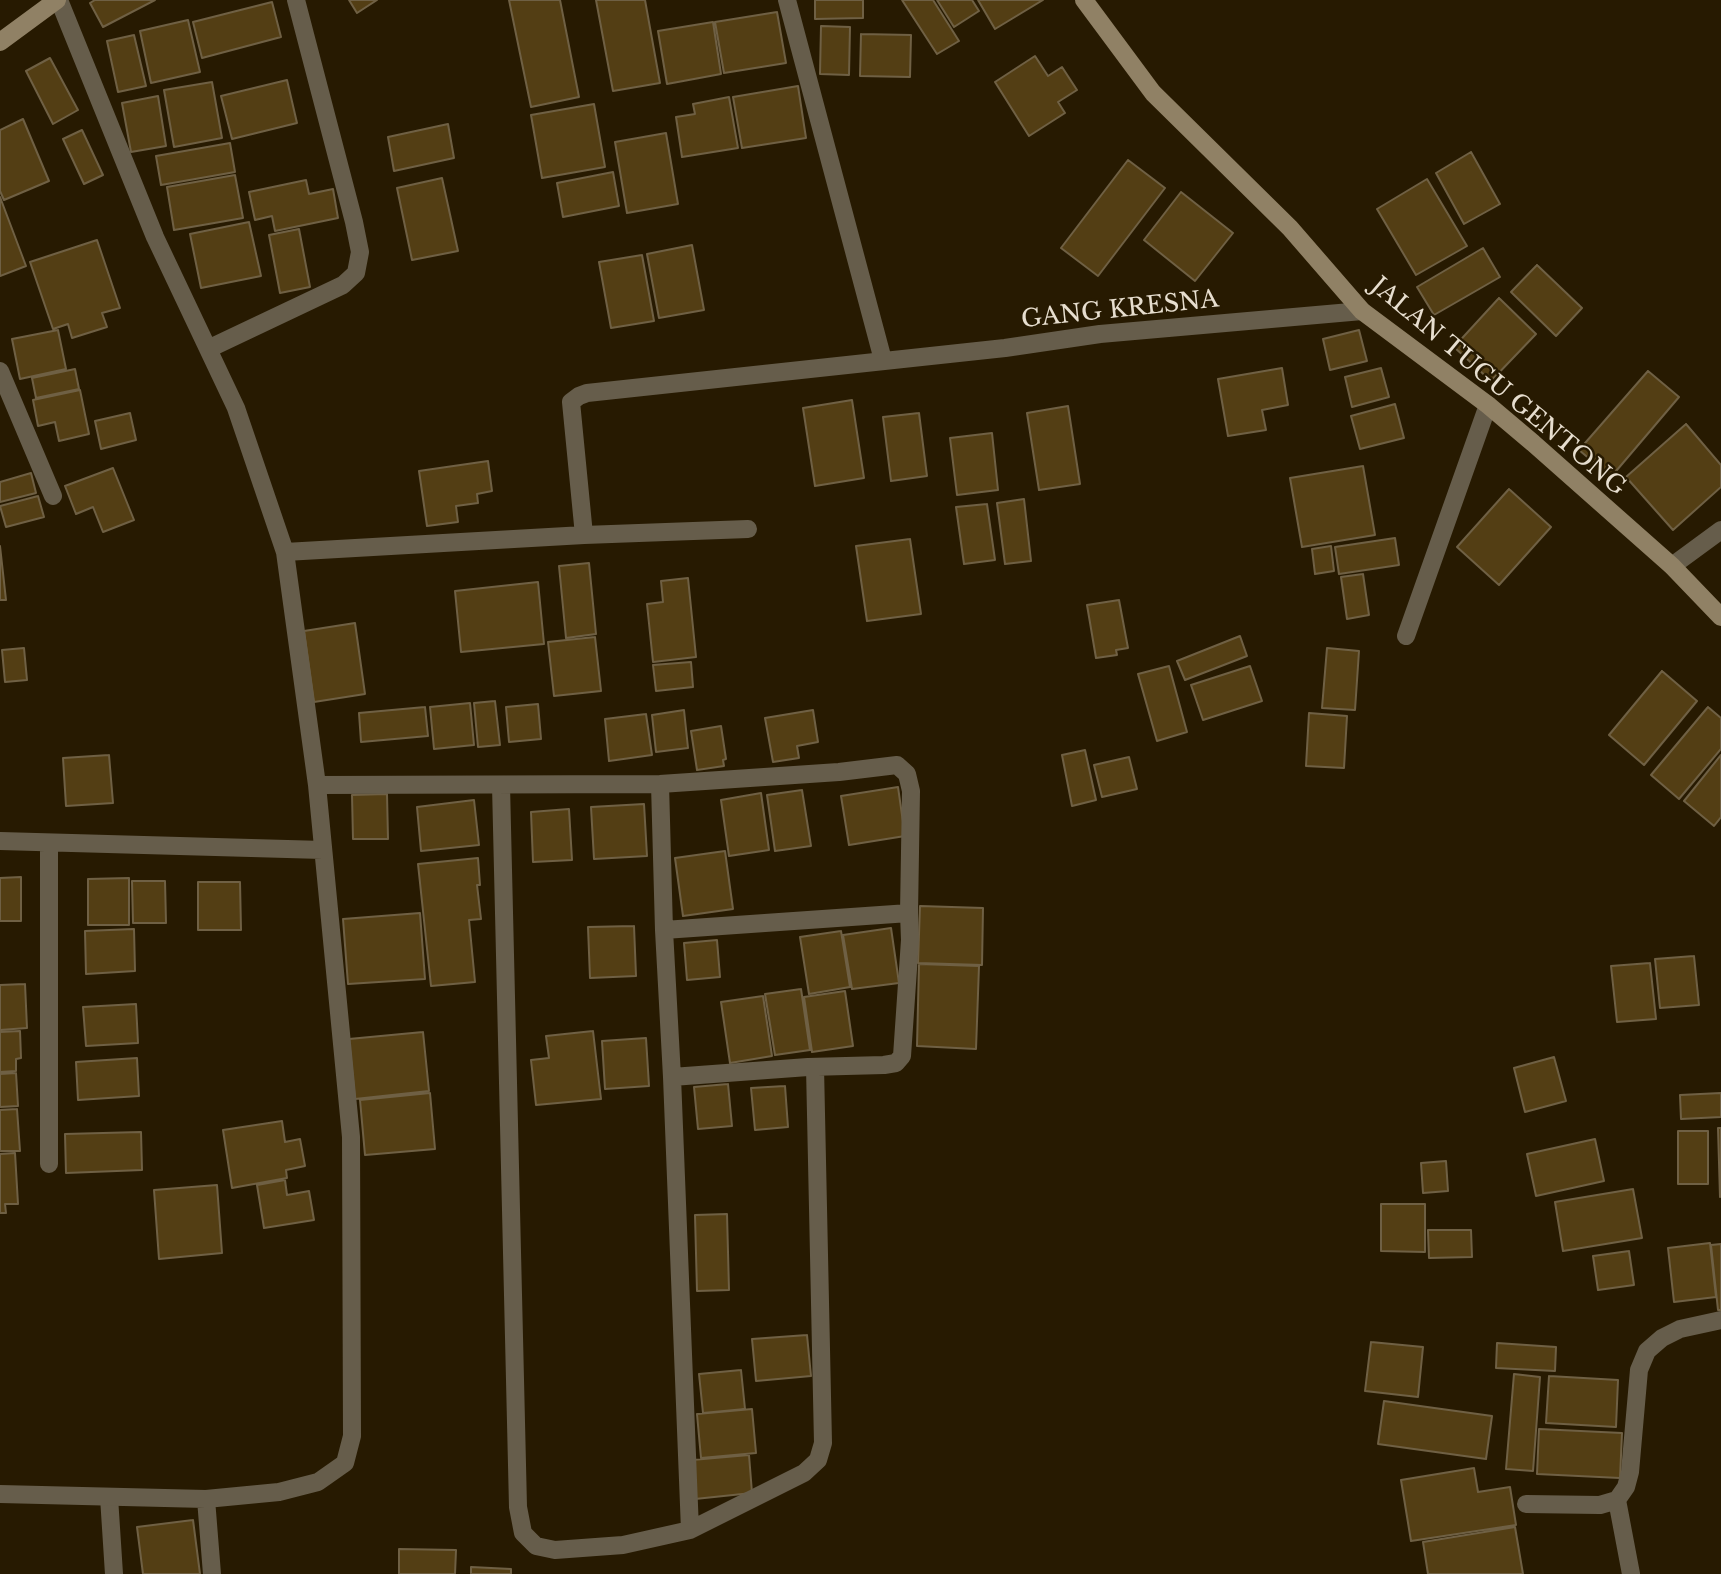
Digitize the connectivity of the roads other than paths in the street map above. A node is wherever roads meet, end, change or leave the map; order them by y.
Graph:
1 (58, 0) edge
2 (296, 0) edge
3 (788, 0) edge
4 (1084, 0) edge
5 (0, 42) edge
6 (1362, 311) junction
7 (208, 349) junction
8 (883, 360) junction
9 (0, 371) edge
10 (1488, 405) junction
11 (53, 496) dead end
12 (748, 528) dead end
13 (1721, 530) edge
14 (584, 535) junction
15 (285, 552) junction
16 (1672, 566) junction
17 (1714, 599) edge
18 (1721, 617) edge
19 (1406, 636) dead end
20 (660, 784) junction
21 (317, 785) junction
22 (501, 785) junction
23 (0, 841) edge
24 (49, 843) junction
25 (323, 850) junction
26 (909, 913) junction
27 (664, 930) junction
28 (815, 1067) junction
29 (672, 1077) junction
30 (49, 1164) dead end
31 (1721, 1320) edge
32 (0, 1494) edge
33 (108, 1497) junction
34 (206, 1499) junction
35 (1617, 1500) junction
36 (1525, 1504) dead end
37 (690, 1530) junction
38 (114, 1574) edge
39 (212, 1574) edge
40 (1631, 1574) edge

1 - 5 main road
1 - 7 street
2 - 7 street
3 - 8 street
4 - 6 main road, JALAN TUGU GENTONG
6 - 8 street, GANG KRESNA
6 - 10 main road, JALAN TUGU GENTONG
7 - 15 street
8 - 14 street, GANG KRESNA
9 - 11 street
10 - 16 main road, JALAN TUGU GENTONG
10 - 19 street
12 - 14 street
13 - 16 street
14 - 15 street
15 - 21 street
16 - 17 main road, JALAN TUGU GENTONG
17 - 18 main road, JALAN TUGU GENTONG
20 - 22 street
20 - 26 street
20 - 27 street
21 - 22 street
21 - 25 street
22 - 37 street
23 - 24 street
24 - 25 street
24 - 30 street
25 - 34 street
26 - 27 street
26 - 28 street
27 - 29 street
28 - 29 street
28 - 37 street
29 - 37 street
31 - 35 street
32 - 33 street
33 - 34 street
33 - 38 street
34 - 39 street
35 - 36 street
35 - 40 street

